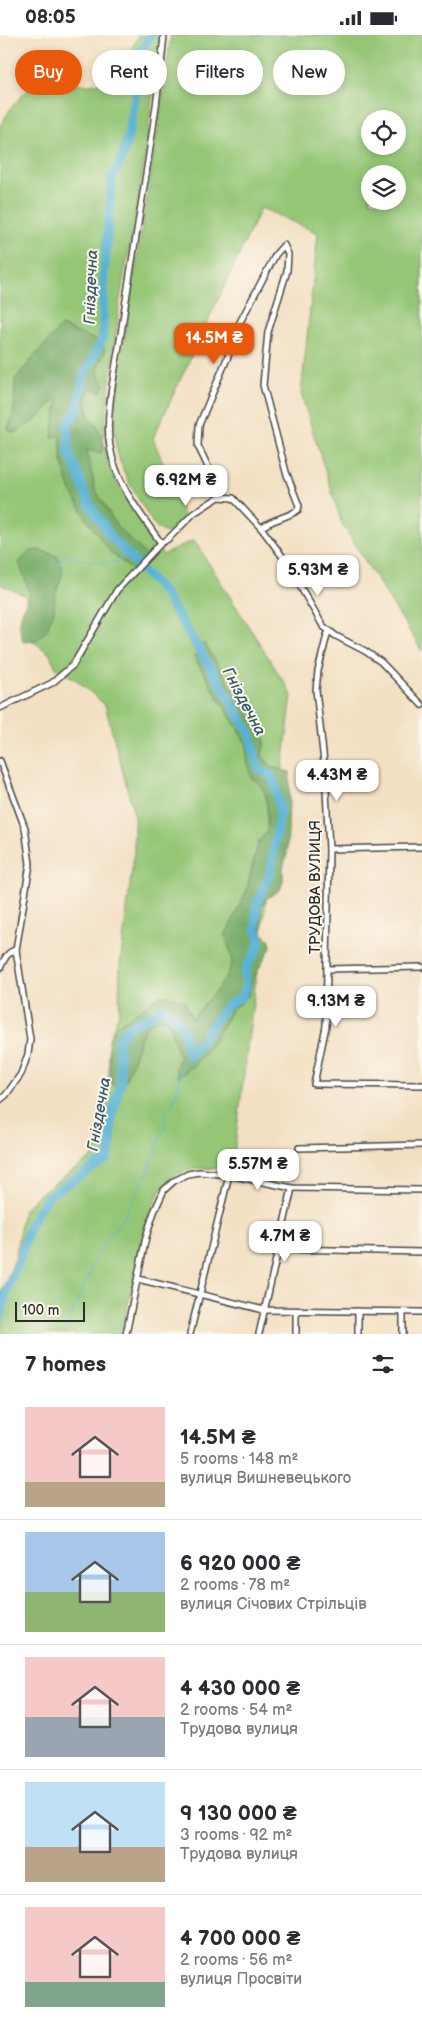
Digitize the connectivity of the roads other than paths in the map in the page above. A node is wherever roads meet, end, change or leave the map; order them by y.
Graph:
1 (164, 35) edge
2 (222, 496) junction
3 (261, 528) junction
4 (161, 543) junction
5 (330, 631) junction
6 (422, 705) edge
7 (0, 708) edge
8 (0, 761) edge
9 (422, 847) edge
10 (329, 849) junction
11 (16, 950) junction
12 (422, 967) edge
13 (0, 968) edge
14 (327, 969) junction
15 (422, 1085) edge
16 (0, 1100) edge
17 (422, 1145) edge
18 (299, 1148) dead end
19 (229, 1175) junction
20 (292, 1188) junction
21 (422, 1191) edge
22 (279, 1247) junction
23 (422, 1252) edge
24 (138, 1279) junction
25 (201, 1294) junction
26 (264, 1310) junction
27 (296, 1311) junction
28 (358, 1311) junction
29 (403, 1312) junction
30 (422, 1312) edge
31 (126, 1334) edge
32 (190, 1334) edge
33 (259, 1334) edge
34 (296, 1334) edge
35 (358, 1334) edge
36 (403, 1334) edge

1 - 4 street
2 - 3 street
2 - 3 street
2 - 4 street
3 - 5 street
4 - 7 street
5 - 6 street
5 - 10 street, ТРУДОВА ВУЛИЦЯ
8 - 11 street
9 - 10 street
10 - 14 street, ТРУДОВА ВУЛИЦЯ
11 - 13 street
11 - 16 street
12 - 14 street
14 - 15 street, ТРУДОВА ВУЛИЦЯ
17 - 18 street
19 - 20 street
19 - 24 street
19 - 25 street
20 - 21 street
20 - 22 street
22 - 23 street
22 - 26 street
24 - 25 street
24 - 31 street
25 - 26 street
25 - 32 street
26 - 27 street
26 - 33 street
27 - 28 street
27 - 34 street
28 - 29 street
28 - 35 street
29 - 30 street
29 - 36 street

